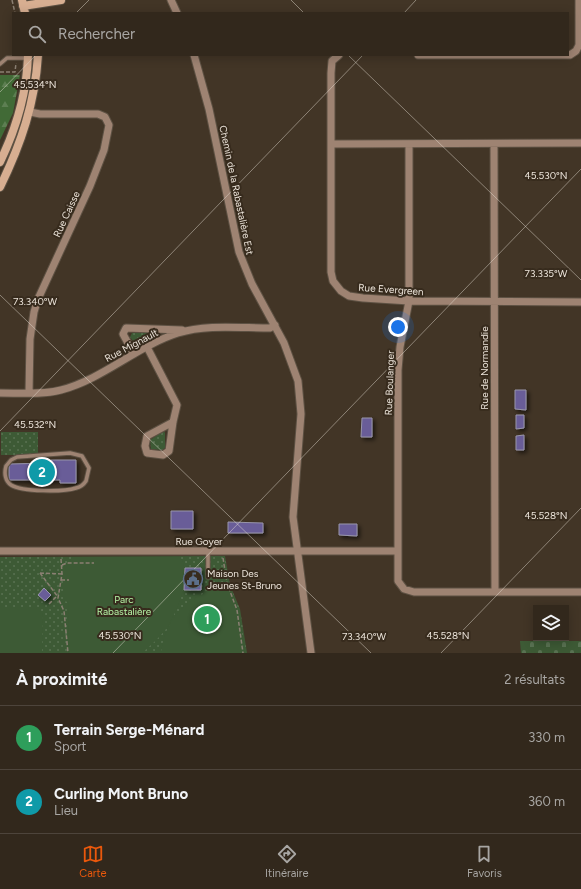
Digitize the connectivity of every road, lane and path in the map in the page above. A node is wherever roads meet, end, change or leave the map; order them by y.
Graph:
1 (12, 0) edge
2 (61, 0) edge
3 (171, 0) edge
4 (579, 0) edge
5 (23, 6) edge
6 (34, 6) edge
7 (15, 12) edge
8 (177, 12) edge
9 (569, 55) edge
10 (38, 56) edge
11 (194, 56) edge
12 (27, 57) edge
13 (336, 57) edge
14 (16, 58) junction
15 (0, 64) edge
16 (0, 72) edge
17 (30, 112) junction
18 (581, 143) edge
19 (332, 144) junction
20 (409, 144) junction
21 (494, 144) junction
22 (0, 162) edge
23 (0, 187) edge
24 (409, 301) junction
25 (494, 302) junction
26 (581, 302) edge
27 (275, 325) junction
28 (188, 330) junction
29 (147, 347) junction
30 (134, 354) junction
31 (0, 393) edge
32 (30, 393) junction
33 (173, 422) junction
34 (45, 490) joint
35 (0, 550) edge
36 (208, 550) junction
37 (297, 550) junction
38 (398, 550) junction
39 (60, 556) dead end
40 (223, 556) dead end
41 (94, 563) dead end
42 (62, 566) junction
43 (62, 574) junction
44 (208, 577) dead end
45 (61, 580) junction
46 (69, 580) dead end
47 (495, 592) junction
48 (581, 592) edge
49 (57, 597) junction
50 (50, 604) dead end
51 (68, 653) edge
52 (243, 653) edge
53 (311, 653) edge

1 - 7 path
2 - 6 street
3 - 8 street
4 - 9 street
5 - 6 street
10 - 17 street
11 - 27 street, Chemin de la Rabastalière Est
12 - 14 lane
12 - 22 street
13 - 19 street, Rue Evergreen
14 - 15 lane
14 - 16 path
17 - 23 street
17 - 32 street, Rue Caisse
18 - 21 street
19 - 20 street
19 - 24 street, Rue Evergreen
20 - 21 street
20 - 24 street, Rue Boulanger
21 - 25 street, Rue de Normandie
24 - 25 street, Rue Evergreen
24 - 38 street, Rue Boulanger
25 - 26 street, Rue Evergreen
25 - 47 street, Rue de Normandie
27 - 28 street, Rue Mignault
27 - 37 street, Chemin de la Rabastalière Est
28 - 29 street, Rue Mignault
28 - 30 street
29 - 30 street, Rue Mignault
29 - 33 street
30 - 32 street, Rue Mignault
31 - 32 street, Rue Mignault
33 - 33 street
34 - 34 lane
35 - 36 street, Rue Goyer
36 - 37 street, Rue Goyer
36 - 44 lane
37 - 38 street, Rue Goyer
37 - 53 street, Chemin de la Rabastalière Est
38 - 47 street, Rue Boulanger
39 - 42 path
40 - 52 path
41 - 42 path
42 - 43 path
43 - 45 path
43 - 49 path
45 - 46 path
45 - 49 path
47 - 48 street
49 - 50 path
49 - 51 path

